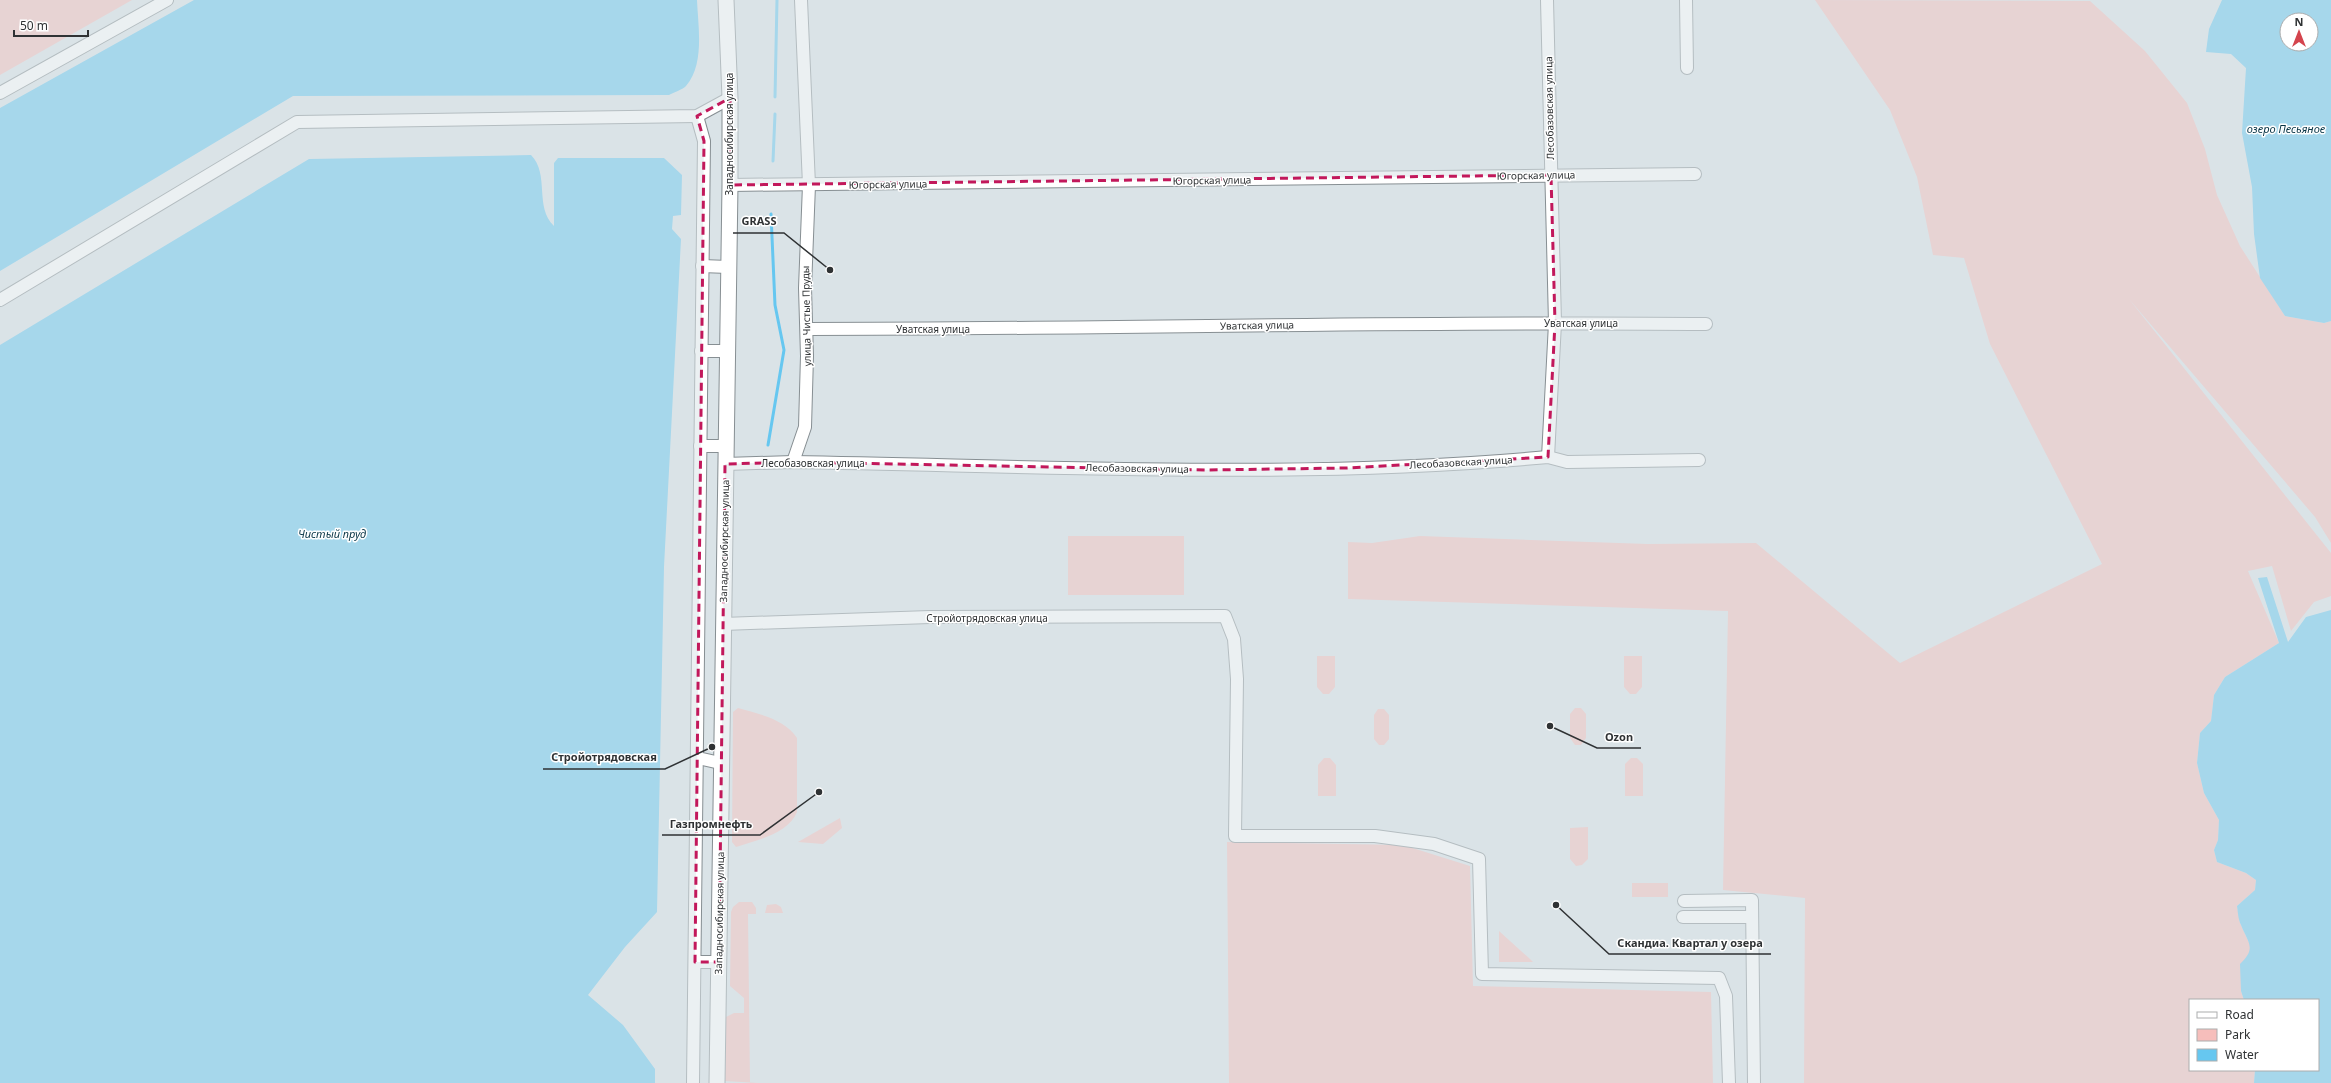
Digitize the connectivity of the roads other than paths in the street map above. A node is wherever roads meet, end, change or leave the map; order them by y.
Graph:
1 (167, 0) edge
2 (726, 0) edge
3 (801, 0) edge
4 (1547, 0) edge
5 (1686, 0) edge
6 (1687, 68) dead end
7 (0, 93) edge
8 (730, 98) junction
9 (697, 116) junction
10 (1694, 174) dead end
11 (1551, 175) junction
12 (730, 185) junction
13 (809, 185) junction
14 (702, 266) junction
15 (728, 267) junction
16 (0, 300) edge
17 (1555, 323) junction
18 (1706, 324) dead end
19 (808, 329) junction
20 (701, 351) junction
21 (727, 351) junction
22 (700, 446) junction
23 (725, 446) junction
24 (1548, 457) junction
25 (1699, 460) dead end
26 (794, 462) junction
27 (725, 464) junction
28 (723, 624) junction
29 (698, 758) junction
30 (720, 763) junction
31 (1684, 900) dead end
32 (1752, 917) junction
33 (1683, 918) dead end
34 (695, 962) junction
35 (719, 962) junction
36 (693, 1083) edge
37 (718, 1083) edge
38 (1729, 1083) edge
39 (1754, 1083) edge

1 - 7 street
2 - 8 main road, Западносибирская улица
3 - 13 street, улица Чистые Пруды
4 - 11 street, Лесобазовская улица
5 - 6 street
8 - 9 street
8 - 12 main road, Западносибирская улица
9 - 14 street
9 - 16 street
10 - 11 street, Югорская улица
11 - 13 street, Югорская улица
11 - 17 street, Лесобазовская улица
12 - 13 street, Югорская улица
12 - 15 main road, Западносибирская улица
13 - 19 street, улица Чистые Пруды
14 - 15 street
14 - 20 street
15 - 21 main road, Западносибирская улица
17 - 18 street, Уватская улица
17 - 19 street, Уватская улица
17 - 24 street, Лесобазовская улица
19 - 26 street, улица Чистые Пруды
20 - 21 street
20 - 22 street
21 - 23 main road, Западносибирская улица
22 - 23 street
22 - 29 street
23 - 27 main road, Западносибирская улица
24 - 25 street, Лесобазовская улица
24 - 26 street, Лесобазовская улица
26 - 27 street, Лесобазовская улица
27 - 28 main road, Западносибирская улица
28 - 30 main road, Западносибирская улица
28 - 38 street, Стройотрядовская улица
29 - 30 street
29 - 34 street
30 - 35 main road, Западносибирская улица
31 - 32 street
32 - 33 street
32 - 39 street
34 - 35 street
34 - 36 street
35 - 37 main road, Западносибирская улица

